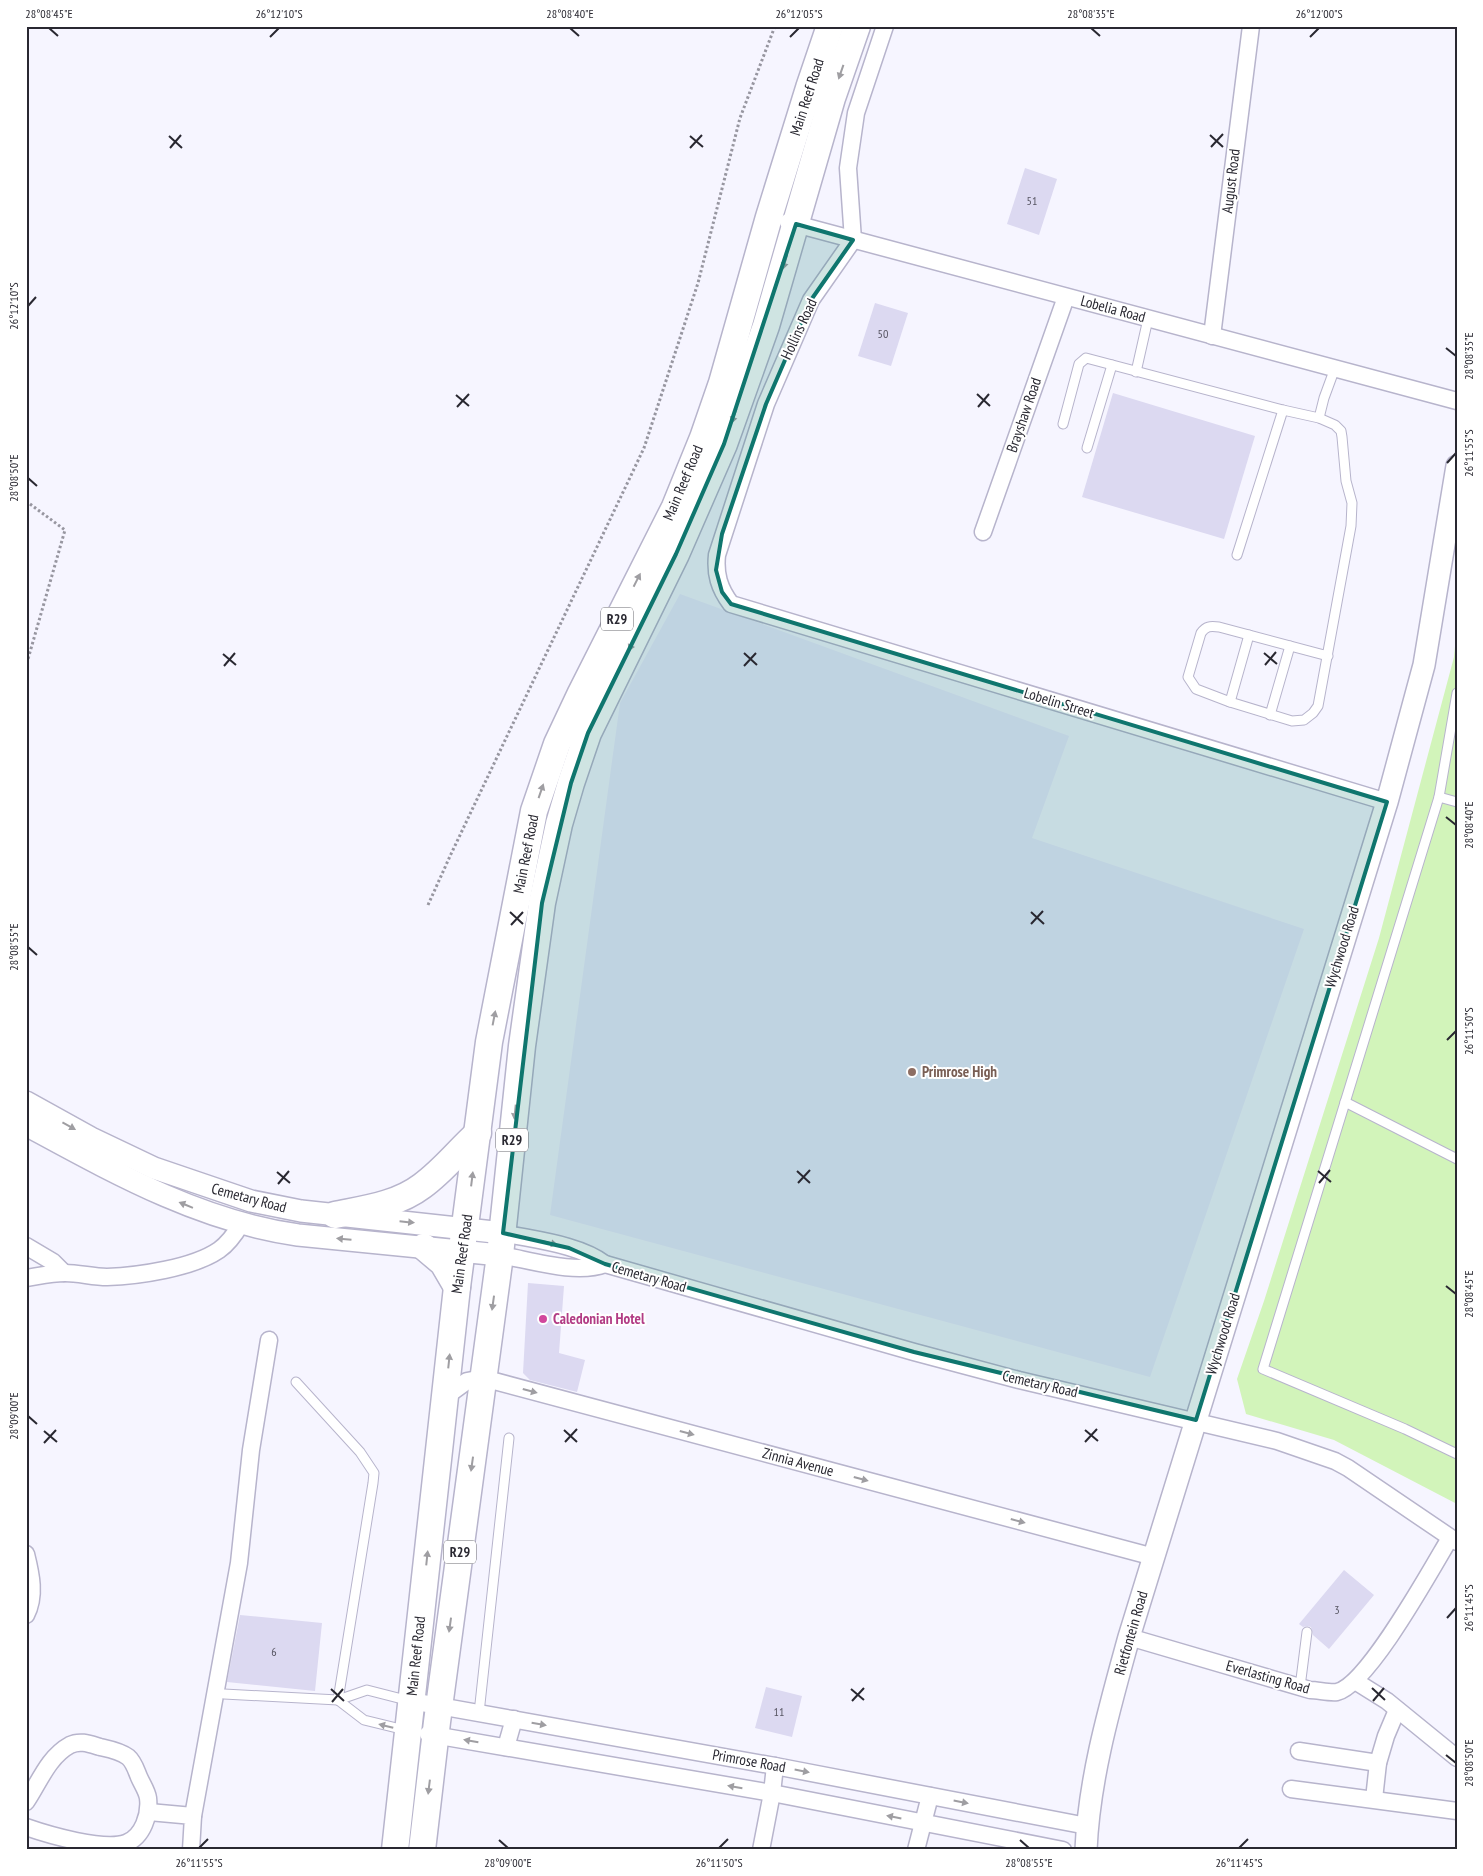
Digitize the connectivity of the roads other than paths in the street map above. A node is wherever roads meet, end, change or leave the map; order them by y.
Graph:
1 (830, 26) edge
2 (857, 26) edge
3 (885, 26) edge
4 (1251, 26) edge
5 (769, 217) junction
6 (796, 224) junction
7 (853, 240) junction
8 (1066, 297) junction
9 (1148, 319) junction
10 (1212, 336) junction
11 (1112, 365) junction
12 (1334, 368) junction
13 (1136, 372) junction
14 (1457, 402) edge
15 (1283, 410) junction
16 (1319, 418) junction
17 (1063, 424) dead end
18 (1087, 448) dead end
19 (1457, 466) edge
20 (983, 532) dead end
21 (1237, 555) dead end
22 (731, 604) joint
23 (1249, 635) junction
24 (1290, 646) junction
25 (1328, 656) junction
26 (1457, 693) edge
27 (1230, 702) junction
28 (1270, 715) junction
29 (1438, 796) junction
30 (1387, 802) junction
31 (1457, 802) edge
32 (485, 1076) junction
33 (519, 1081) junction
34 (26, 1102) edge
35 (1345, 1102) junction
36 (26, 1124) edge
37 (478, 1133) junction
38 (1457, 1159) edge
39 (335, 1215) junction
40 (242, 1224) junction
41 (464, 1239) junction
42 (501, 1244) junction
43 (26, 1246) edge
44 (424, 1246) junction
45 (605, 1264) junction
46 (64, 1273) junction
47 (26, 1278) edge
48 (457, 1287) junction
49 (269, 1340) dead end
50 (483, 1378) junction
51 (296, 1382) dead end
52 (445, 1397) junction
53 (1196, 1420) junction
54 (509, 1438) dead end
55 (1457, 1454) edge
56 (1454, 1540) edge
57 (26, 1554) edge
58 (1154, 1557) junction
59 (26, 1615) edge
60 (1307, 1632) dead end
61 (1129, 1636) junction
62 (1355, 1681) junction
63 (1300, 1687) junction
64 (224, 1694) dead end
65 (338, 1700) junction
66 (410, 1701) junction
67 (439, 1706) junction
68 (1397, 1710) junction
69 (479, 1713) junction
70 (514, 1719) junction
71 (408, 1731) junction
72 (435, 1735) junction
73 (506, 1748) junction
74 (1299, 1751) dead end
75 (1457, 1758) edge
76 (1378, 1763) junction
77 (775, 1766) junction
78 (1291, 1789) dead end
79 (772, 1794) junction
80 (930, 1796) junction
81 (1374, 1799) junction
82 (26, 1802) edge
83 (1457, 1811) edge
84 (148, 1812) junction
85 (193, 1816) junction
86 (923, 1822) junction
87 (1087, 1826) junction
88 (26, 1827) edge
89 (191, 1850) edge
90 (395, 1850) edge
91 (422, 1850) edge
92 (761, 1850) edge
93 (916, 1850) edge
94 (1062, 1850) edge
95 (1086, 1850) edge

1 - 5 main road, Main Reef Road / R29
2 -> 6 main road, Main Reef Road / R29
3 - 7 street
4 - 10 street, August Road
5 - 6 street, Lobelia Road
32 -> 5 main road, Main Reef Road / R29
6 - 7 street, Lobelia Road
6 -> 33 main road, Main Reef Road / R29
7 - 8 street, Lobelia Road
7 - 22 street, Hollins Road
8 - 9 street, Lobelia Road
8 - 20 street, Brayshaw Road
9 - 10 street, Lobelia Road
9 - 13 lane
10 - 12 street, Lobelia Road
11 - 13 lane
11 - 17 lane
11 - 18 lane
12 - 14 street, Lobelia Road
12 - 16 lane
13 - 15 lane
15 - 16 lane
15 - 21 lane
16 - 25 lane
19 - 30 street, Wychwood Road
22 - 30 street, Lobelin Street
23 - 24 lane
23 - 27 lane
23 - 27 lane
24 - 25 lane
24 - 28 lane
25 - 28 lane
26 - 29 lane
27 - 28 lane
29 - 31 lane
29 - 35 lane
30 - 53 street, Wychwood Road
32 - 33 main road
32 - 37 main road, Main Reef Road / R29
33 -> 42 main road, Main Reef Road / R29
34 -> 39 street, Cemetary Road
35 - 38 lane
35 - 55 lane
40 -> 36 street, Cemetary Road
37 - 39 main road
41 -> 37 main road, Main Reef Road / R29
39 -> 41 street, Cemetary Road
44 -> 40 street, Cemetary Road
40 - 46 street
41 - 42 street, Cemetary Road
41 - 44 street, Cemetary Road
41 - 48 main road, Main Reef Road / R29
42 -> 45 street, Cemetary Road
42 - 45 street, Cemetary Road
42 -> 50 main road, Main Reef Road / R29
43 - 46 street
44 - 48 main road
45 - 53 street, Cemetary Road
46 - 47 street
52 -> 48 main road, Main Reef Road / R29
49 - 85 street
50 - 52 street
50 -> 58 street, Zinnia Avenue
50 -> 67 main road, Main Reef Road / R29
51 - 65 lane
66 -> 52 main road, Main Reef Road / R29
53 - 56 street, Cemetary Road
53 - 58 street, Rietfontein Road
54 - 69 lane
56 - 62 street, Everlasting Road
57 - 59 street
58 - 61 street, Rietfontein Road
60 - 63 lane
61 - 63 street, Everlasting Road
61 - 87 street, Rietfontein Road
62 - 63 street, Everlasting Road
62 - 68 street
64 - 65 lane
65 - 66 lane
71 -> 65 lane
66 - 67 street, Primrose Road
66 - 71 main road, Main Reef Road / R29
67 - 69 street, Primrose Road
67 - 72 main road, Main Reef Road / R29
68 - 75 street
68 - 76 street
69 - 70 street, Primrose Road
70 - 73 street
70 -> 77 street, Primrose Road
71 - 72 street, Primrose Road
71 - 90 main road, Main Reef Road / R29
73 -> 72 street, Primrose Road
72 -> 91 main road, Main Reef Road / R29
79 -> 73 street, Primrose Road
74 - 76 street
76 - 81 street
77 - 79 street
77 -> 80 street, Primrose Road
78 - 81 street
86 -> 79 street, Primrose Road
79 - 92 street
80 - 86 street
80 -> 87 street, Primrose Road
81 - 83 street
82 - 84 street
84 - 85 street
84 - 88 street
85 - 89 street
86 - 93 street
86 - 94 street, Primrose Road
87 - 95 street, Rietfontein Road

